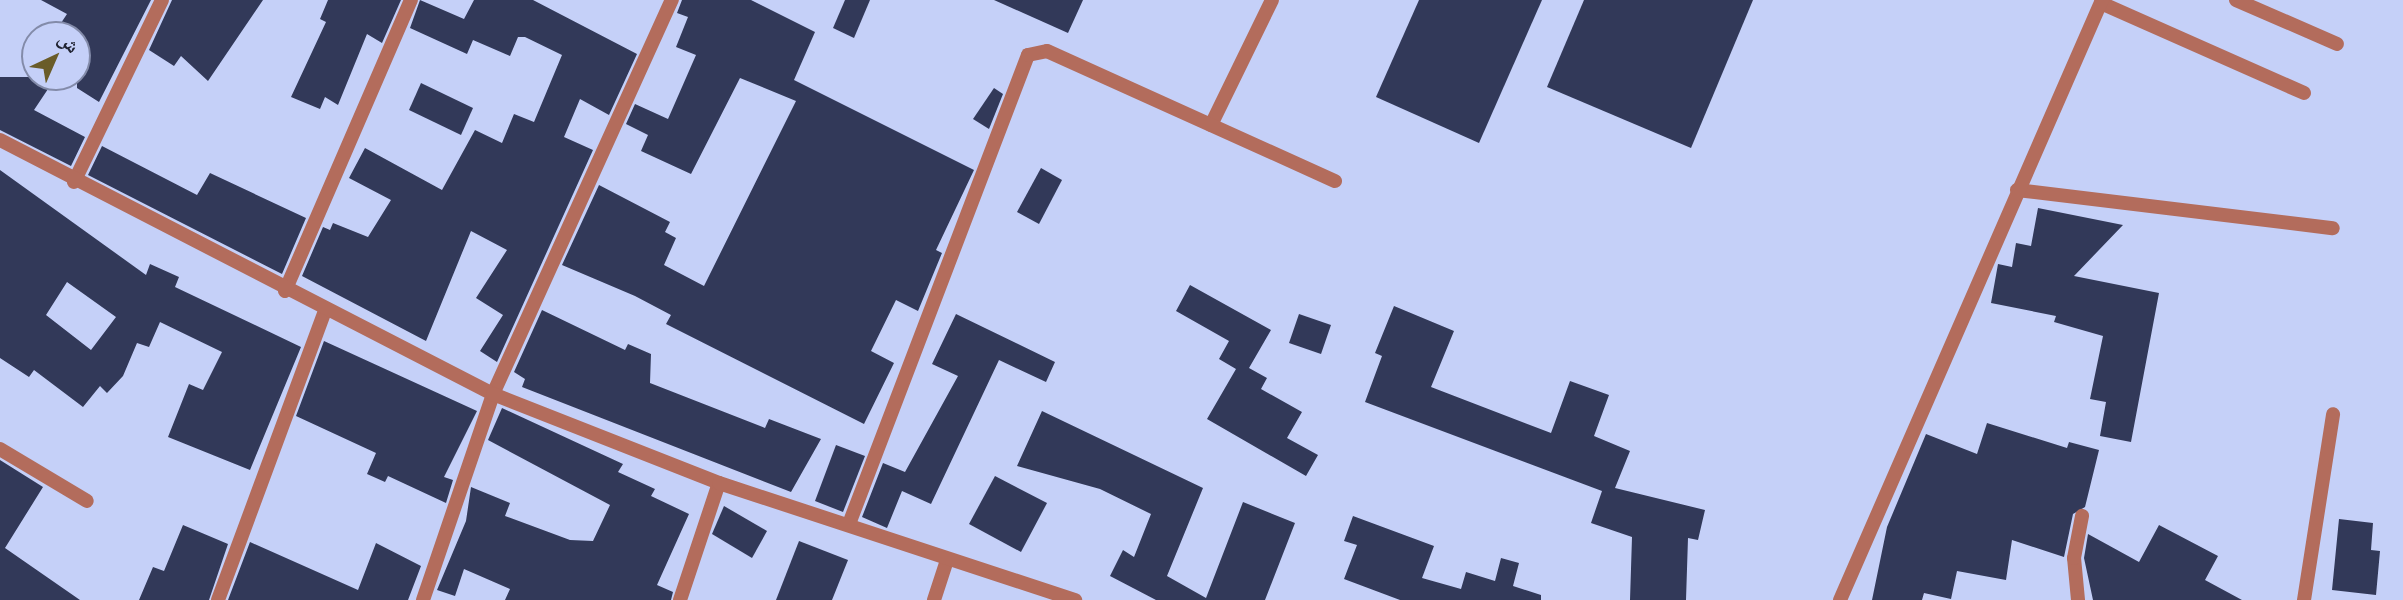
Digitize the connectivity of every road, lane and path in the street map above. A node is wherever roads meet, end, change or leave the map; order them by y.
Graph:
1 (162, 0) edge
2 (411, 0) edge
3 (672, 0) edge
4 (1272, 0) edge
5 (2236, 0) edge
6 (2101, 1) edge
7 (2337, 44) dead end
8 (2304, 93) dead end
9 (1211, 125) junction
10 (0, 140) edge
11 (1335, 181) dead end
12 (74, 182) junction
13 (2017, 190) junction
14 (2333, 228) dead end
15 (285, 292) junction
16 (325, 311) junction
17 (493, 394) junction
18 (2333, 414) dead end
19 (0, 449) edge
20 (719, 483) junction
21 (87, 501) dead end
22 (2082, 516) dead end
23 (849, 524) junction
24 (947, 559) junction
25 (218, 600) edge
26 (423, 600) edge
27 (680, 600) edge
28 (934, 600) edge
29 (1075, 600) edge
30 (1840, 600) edge
31 (2078, 600) edge
32 (2304, 600) edge

1 - 12 street
2 - 15 street
3 - 17 street
4 - 9 street
5 - 7 street
6 - 8 street
6 - 13 street
9 - 11 street
9 - 23 street
10 - 12 street
12 - 15 street
13 - 14 street
13 - 30 street
15 - 16 street
16 - 17 street
16 - 25 street
17 - 20 street
17 - 26 street
18 - 32 street
19 - 21 street
20 - 23 street
20 - 27 street
22 - 31 street
23 - 24 street
24 - 28 street
24 - 29 street

